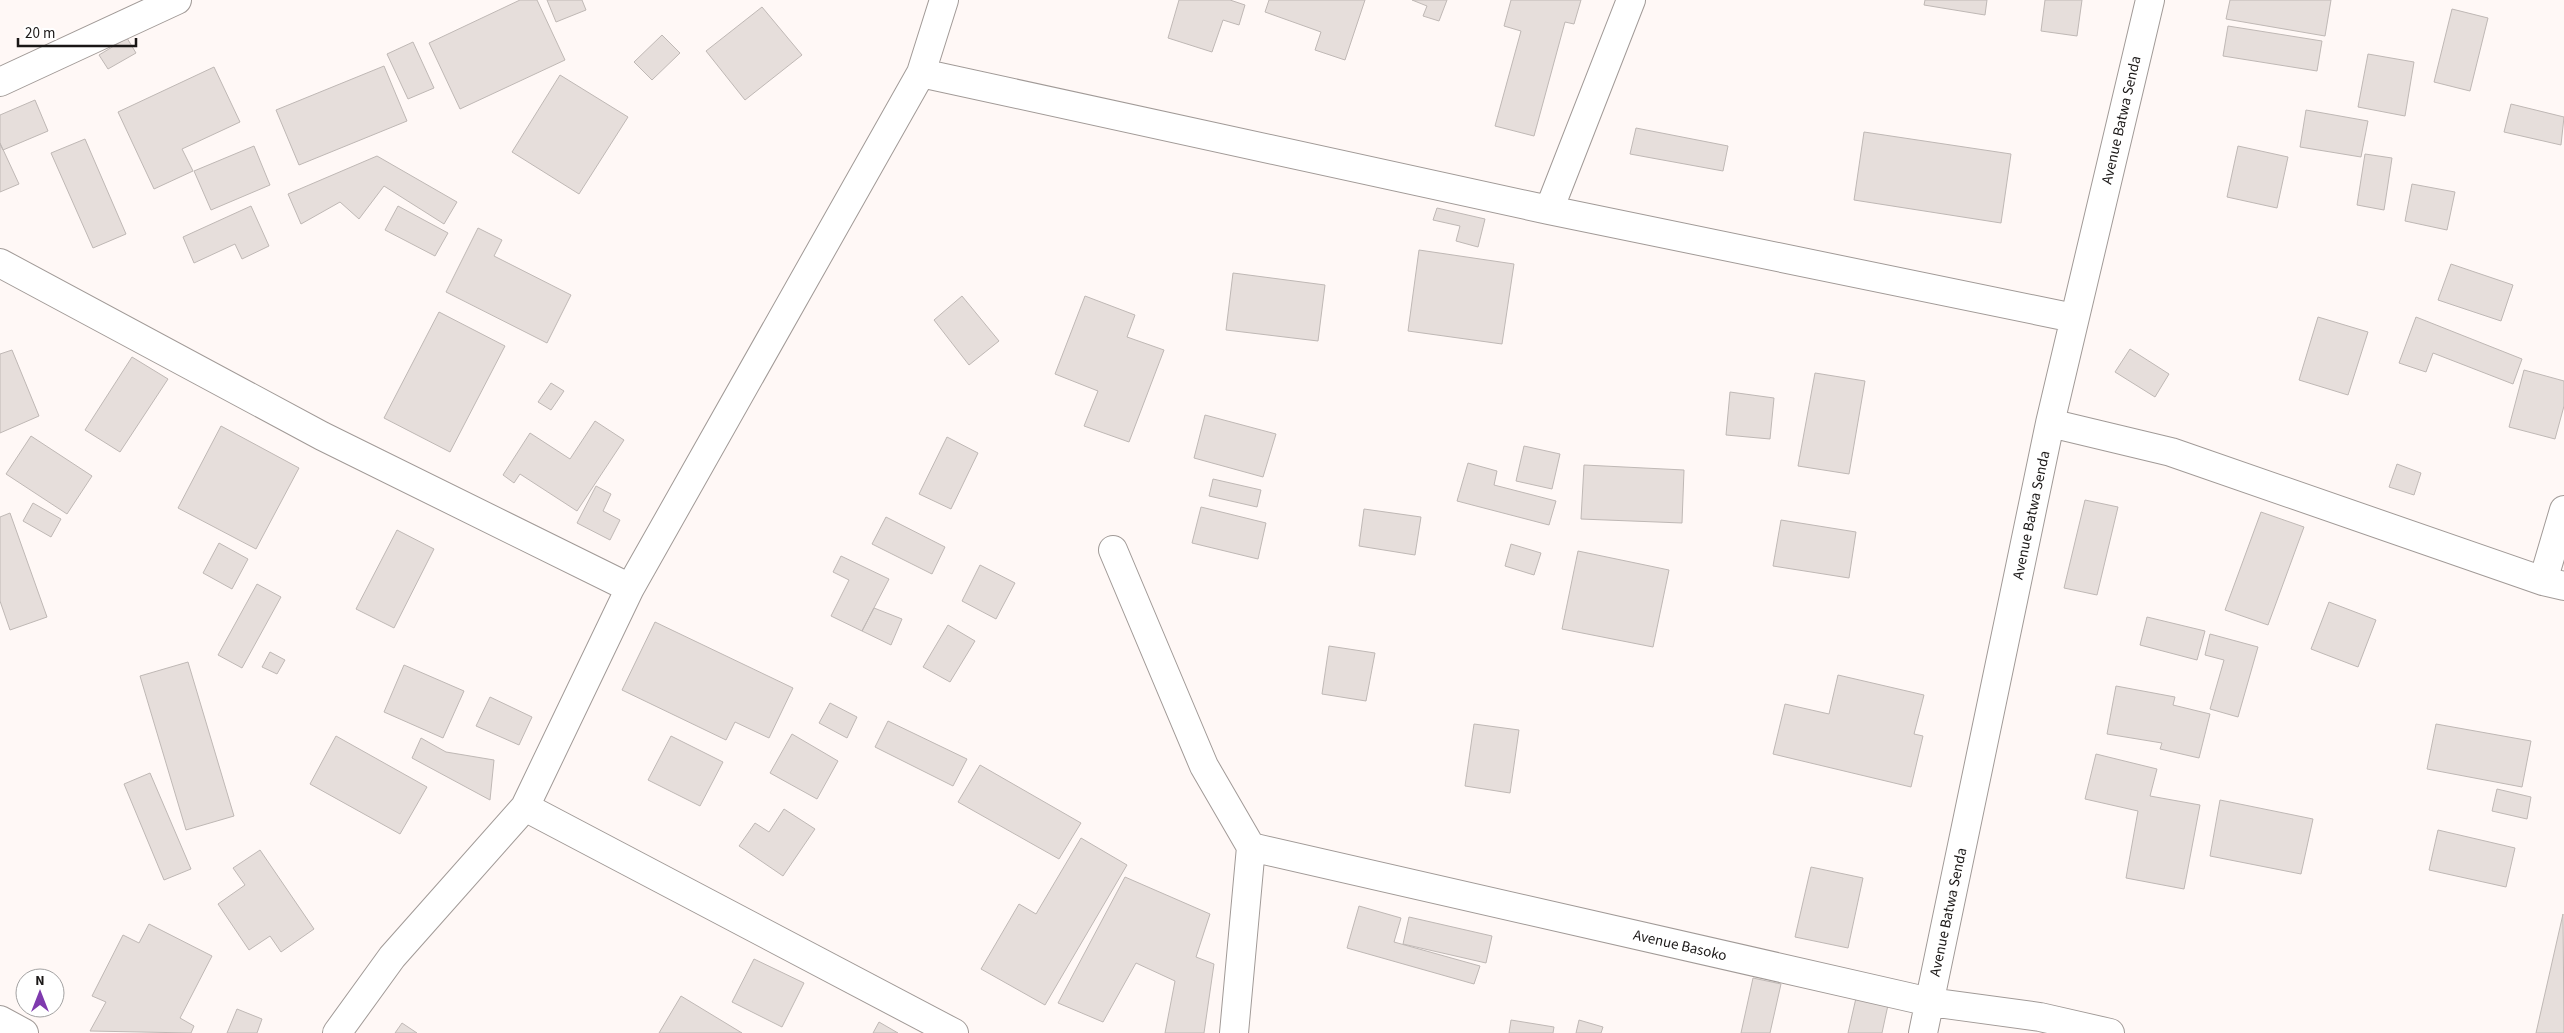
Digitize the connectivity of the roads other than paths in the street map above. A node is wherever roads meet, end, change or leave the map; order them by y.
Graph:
1 (177, 0) edge
2 (944, 0) edge
3 (1631, 0) edge
4 (2150, 0) edge
5 (921, 73) junction
6 (0, 82) edge
7 (1549, 210) junction
8 (0, 263) edge
9 (2074, 318) junction
10 (2050, 423) junction
11 (2564, 510) edge
12 (1112, 550) dead end
13 (2554, 584) edge
14 (630, 588) junction
15 (525, 807) junction
16 (1251, 846) junction
17 (1930, 1002) junction
18 (0, 1020) edge
19 (24, 1033) edge
20 (337, 1033) edge
21 (954, 1033) edge
22 (1234, 1033) edge
23 (1923, 1033) edge
24 (2110, 1033) edge

1 - 6 street
2 - 5 street
3 - 7 street
4 - 9 street, Avenue Batwa Senda
5 - 7 street
5 - 14 street
7 - 9 street
8 - 14 street
9 - 10 street, Avenue Batwa Senda
10 - 13 street
10 - 17 street, Avenue Batwa Senda
11 - 13 street
12 - 16 street
14 - 15 street
15 - 20 street
15 - 21 street
16 - 17 street, Avenue Basoko
16 - 22 street
17 - 23 street, Avenue Batwa Senda
17 - 24 street, Avenue Basoko
18 - 19 street

